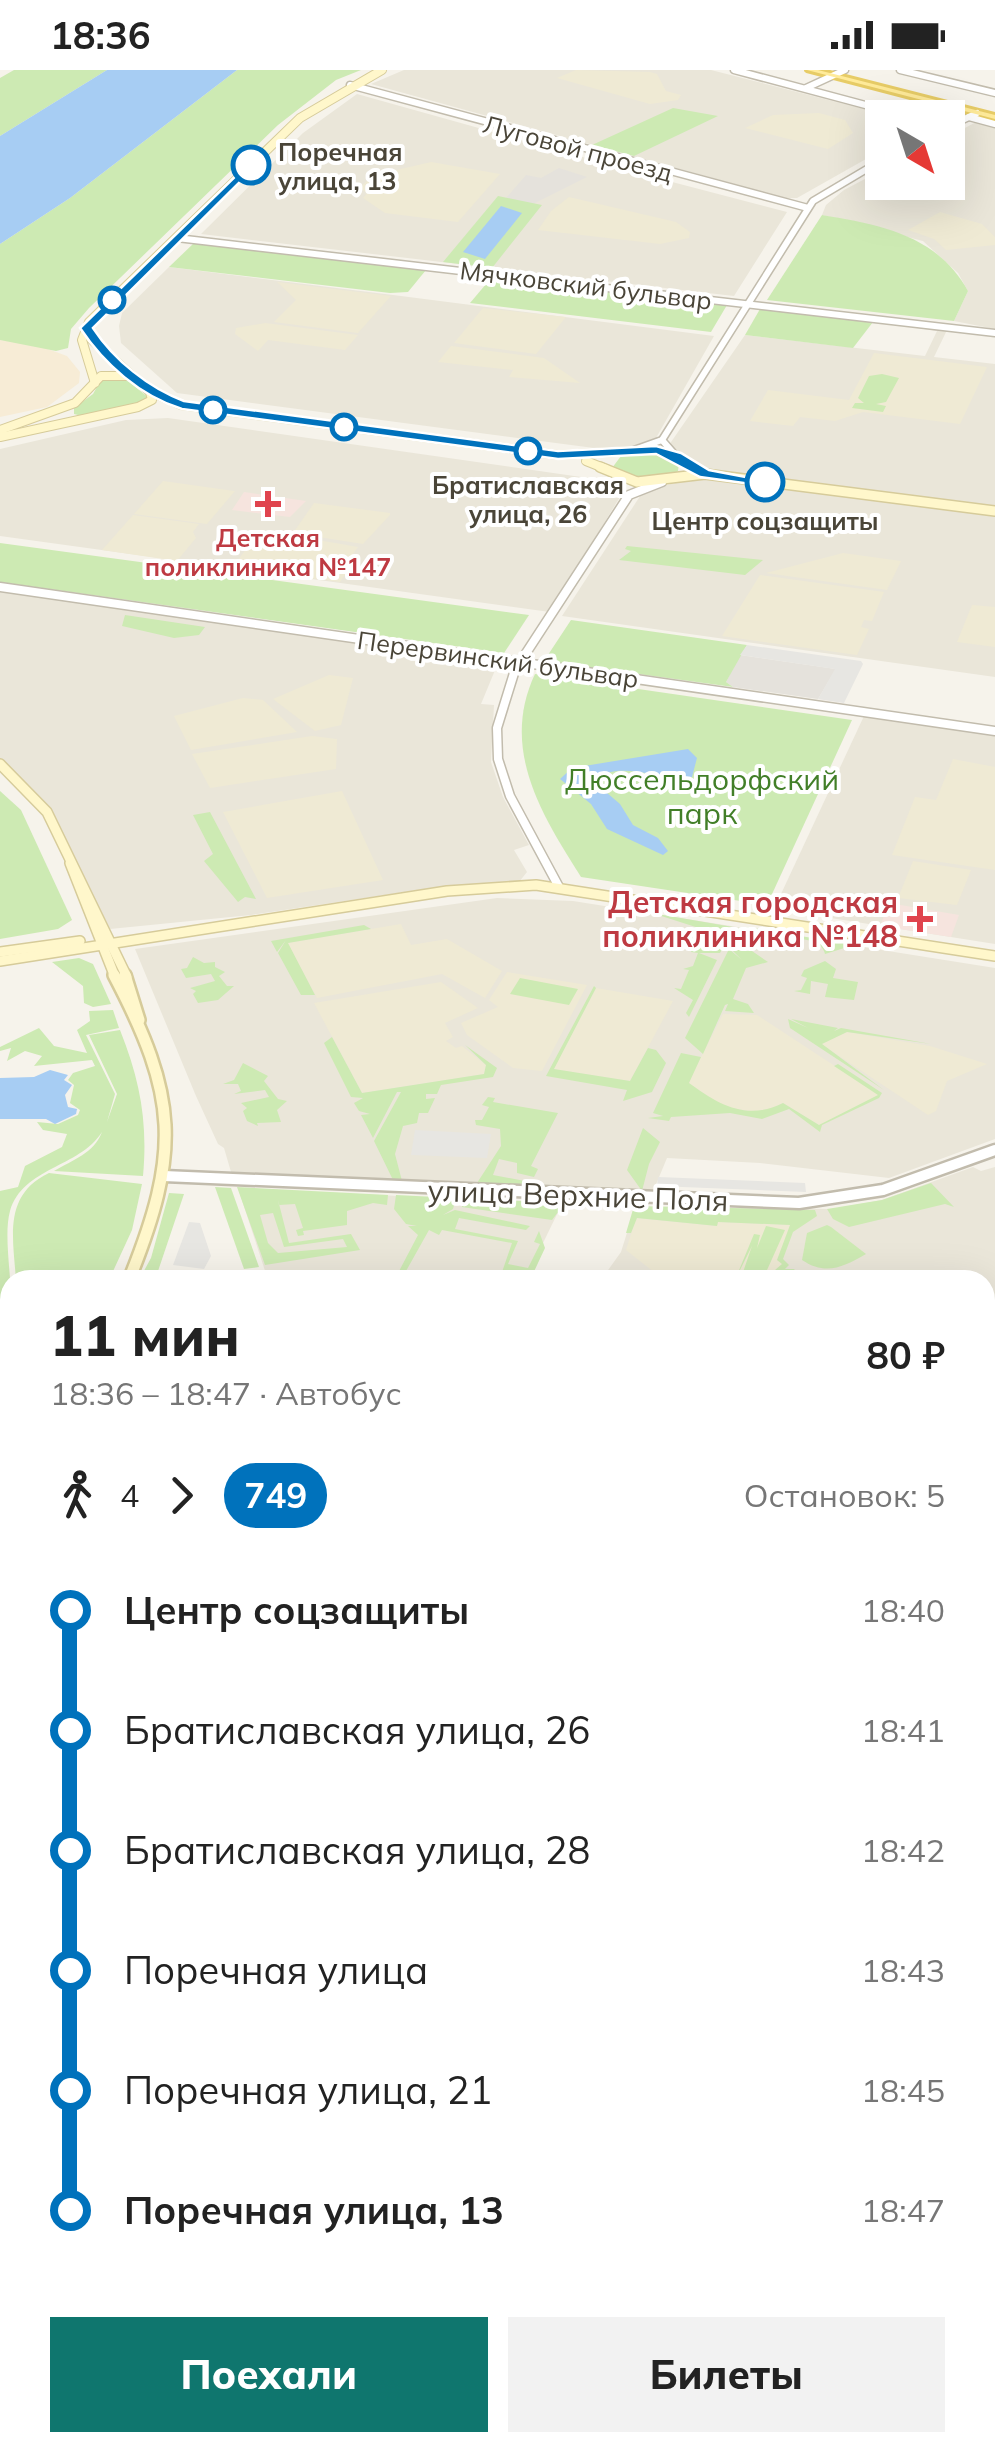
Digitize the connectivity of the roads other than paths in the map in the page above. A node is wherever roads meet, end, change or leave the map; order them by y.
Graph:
1 (382, 70) edge
2 (734, 70) edge
3 (810, 70) edge
4 (900, 70) edge
5 (746, 71) edge
6 (836, 72) edge
7 (350, 85) junction
8 (806, 89) junction
9 (995, 94) edge
10 (865, 105) edge
11 (972, 115) junction
12 (965, 118) edge
13 (995, 118) edge
14 (865, 169) edge
15 (808, 208) junction
16 (177, 238) junction
17 (746, 304) junction
18 (86, 328) junction
19 (995, 334) edge
20 (132, 377) junction
21 (95, 383) junction
22 (148, 391) junction
23 (75, 403) junction
24 (182, 405) junction
25 (127, 410) junction
26 (98, 416) junction
27 (0, 433) edge
28 (662, 440) junction
29 (633, 450) junction
30 (558, 455) junction
31 (616, 455) junction
32 (676, 456) junction
33 (684, 463) junction
34 (611, 471) junction
35 (705, 474) junction
36 (676, 477) junction
37 (664, 481) junction
38 (630, 495) junction
39 (995, 511) edge
40 (0, 588) edge
41 (520, 663) junction
42 (995, 732) edge
43 (0, 764) edge
44 (558, 887) junction
45 (97, 924) junction
46 (135, 936) junction
47 (76, 945) junction
48 (106, 946) junction
49 (0, 952) edge
50 (995, 956) edge
51 (0, 962) edge
52 (992, 1152) edge
53 (164, 1176) junction
54 (132, 1270) edge

1 - 7 main road
2 - 5 street
3 - 6 main road
4 - 9 street
5 - 8 street
6 - 8 street
6 - 11 main road
6 - 13 main road
7 - 15 street, Луговой проезд
7 - 16 main road
8 - 10 street
11 - 12 street
11 - 13 main road
14 - 15 street
15 - 17 street
16 - 17 street, Мячковский бульвар
16 - 18 main road
17 - 19 street, Мячковский бульвар
17 - 28 street
18 - 20 main road
18 - 21 main road
20 - 21 main road
20 - 22 main road
21 - 23 main road
22 - 24 main road
22 - 25 main road
23 - 26 main road
23 - 27 main road
24 - 25 main road
24 - 30 main road
25 - 26 main road
26 - 27 main road
28 - 29 street
28 - 32 street
29 - 31 main road
29 - 32 main road
30 - 31 main road
30 - 34 main road
31 - 34 main road
32 - 33 main road
33 - 35 main road
33 - 36 main road
34 - 37 main road
34 - 38 street
35 - 36 main road
35 - 39 main road
36 - 37 main road
37 - 38 street
38 - 41 street
40 - 41 street, Перервинский бульвар
41 - 42 street, Перервинский бульвар
41 - 44 street
43 - 45 main road
44 - 46 main road
44 - 50 main road
45 - 46 main road
45 - 47 main road
45 - 48 main road
46 - 48 main road
46 - 48 main road
47 - 48 main road
47 - 48 main road
47 - 49 main road
47 - 51 main road
48 - 53 main road
52 - 53 street, улица Верхние Поля
53 - 54 main road

